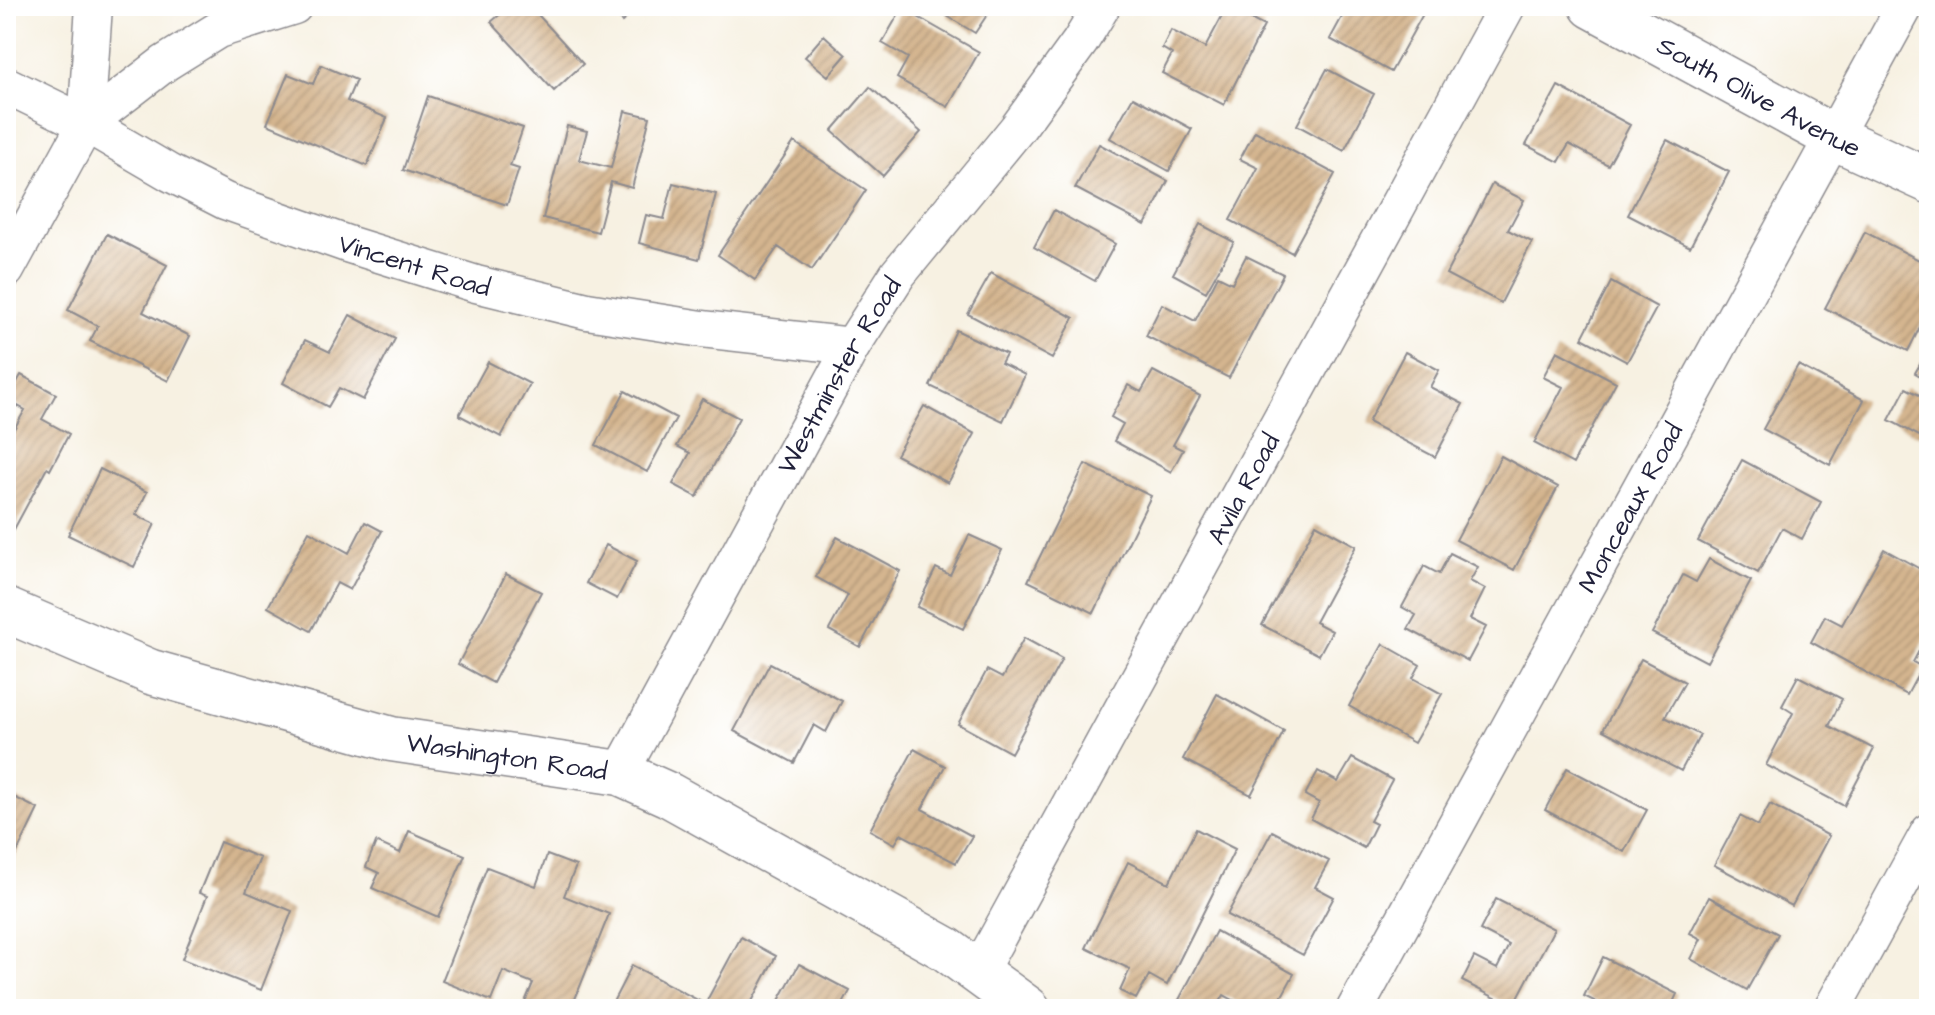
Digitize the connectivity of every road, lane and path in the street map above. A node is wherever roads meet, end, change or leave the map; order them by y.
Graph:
1 (94, 6) edge
2 (294, 6) edge
3 (1102, 6) edge
4 (1507, 6) edge
5 (1592, 6) edge
6 (1905, 6) edge
7 (6, 85) edge
8 (86, 124) junction
9 (1835, 138) junction
10 (1929, 181) edge
11 (6, 270) edge
12 (852, 346) junction
13 (6, 610) edge
14 (620, 773) junction
15 (1929, 832) edge
16 (979, 971) junction
17 (1028, 1009) edge
18 (1355, 1009) edge
19 (1832, 1009) edge

1 - 8 street
2 - 8 street
3 - 12 street, Westminster Road
4 - 16 street, Avila Road
5 - 9 street, South Olive Avenue
6 - 9 street, Monceaux Road
7 - 8 street, Vincent Road
8 - 11 street
8 - 12 street, Vincent Road
9 - 10 street, South Olive Avenue
9 - 18 street, Monceaux Road
12 - 14 street, Westminster Road
13 - 14 street, Washington Road
14 - 16 street, Washington Road
15 - 19 street
16 - 17 street, Washington Road

